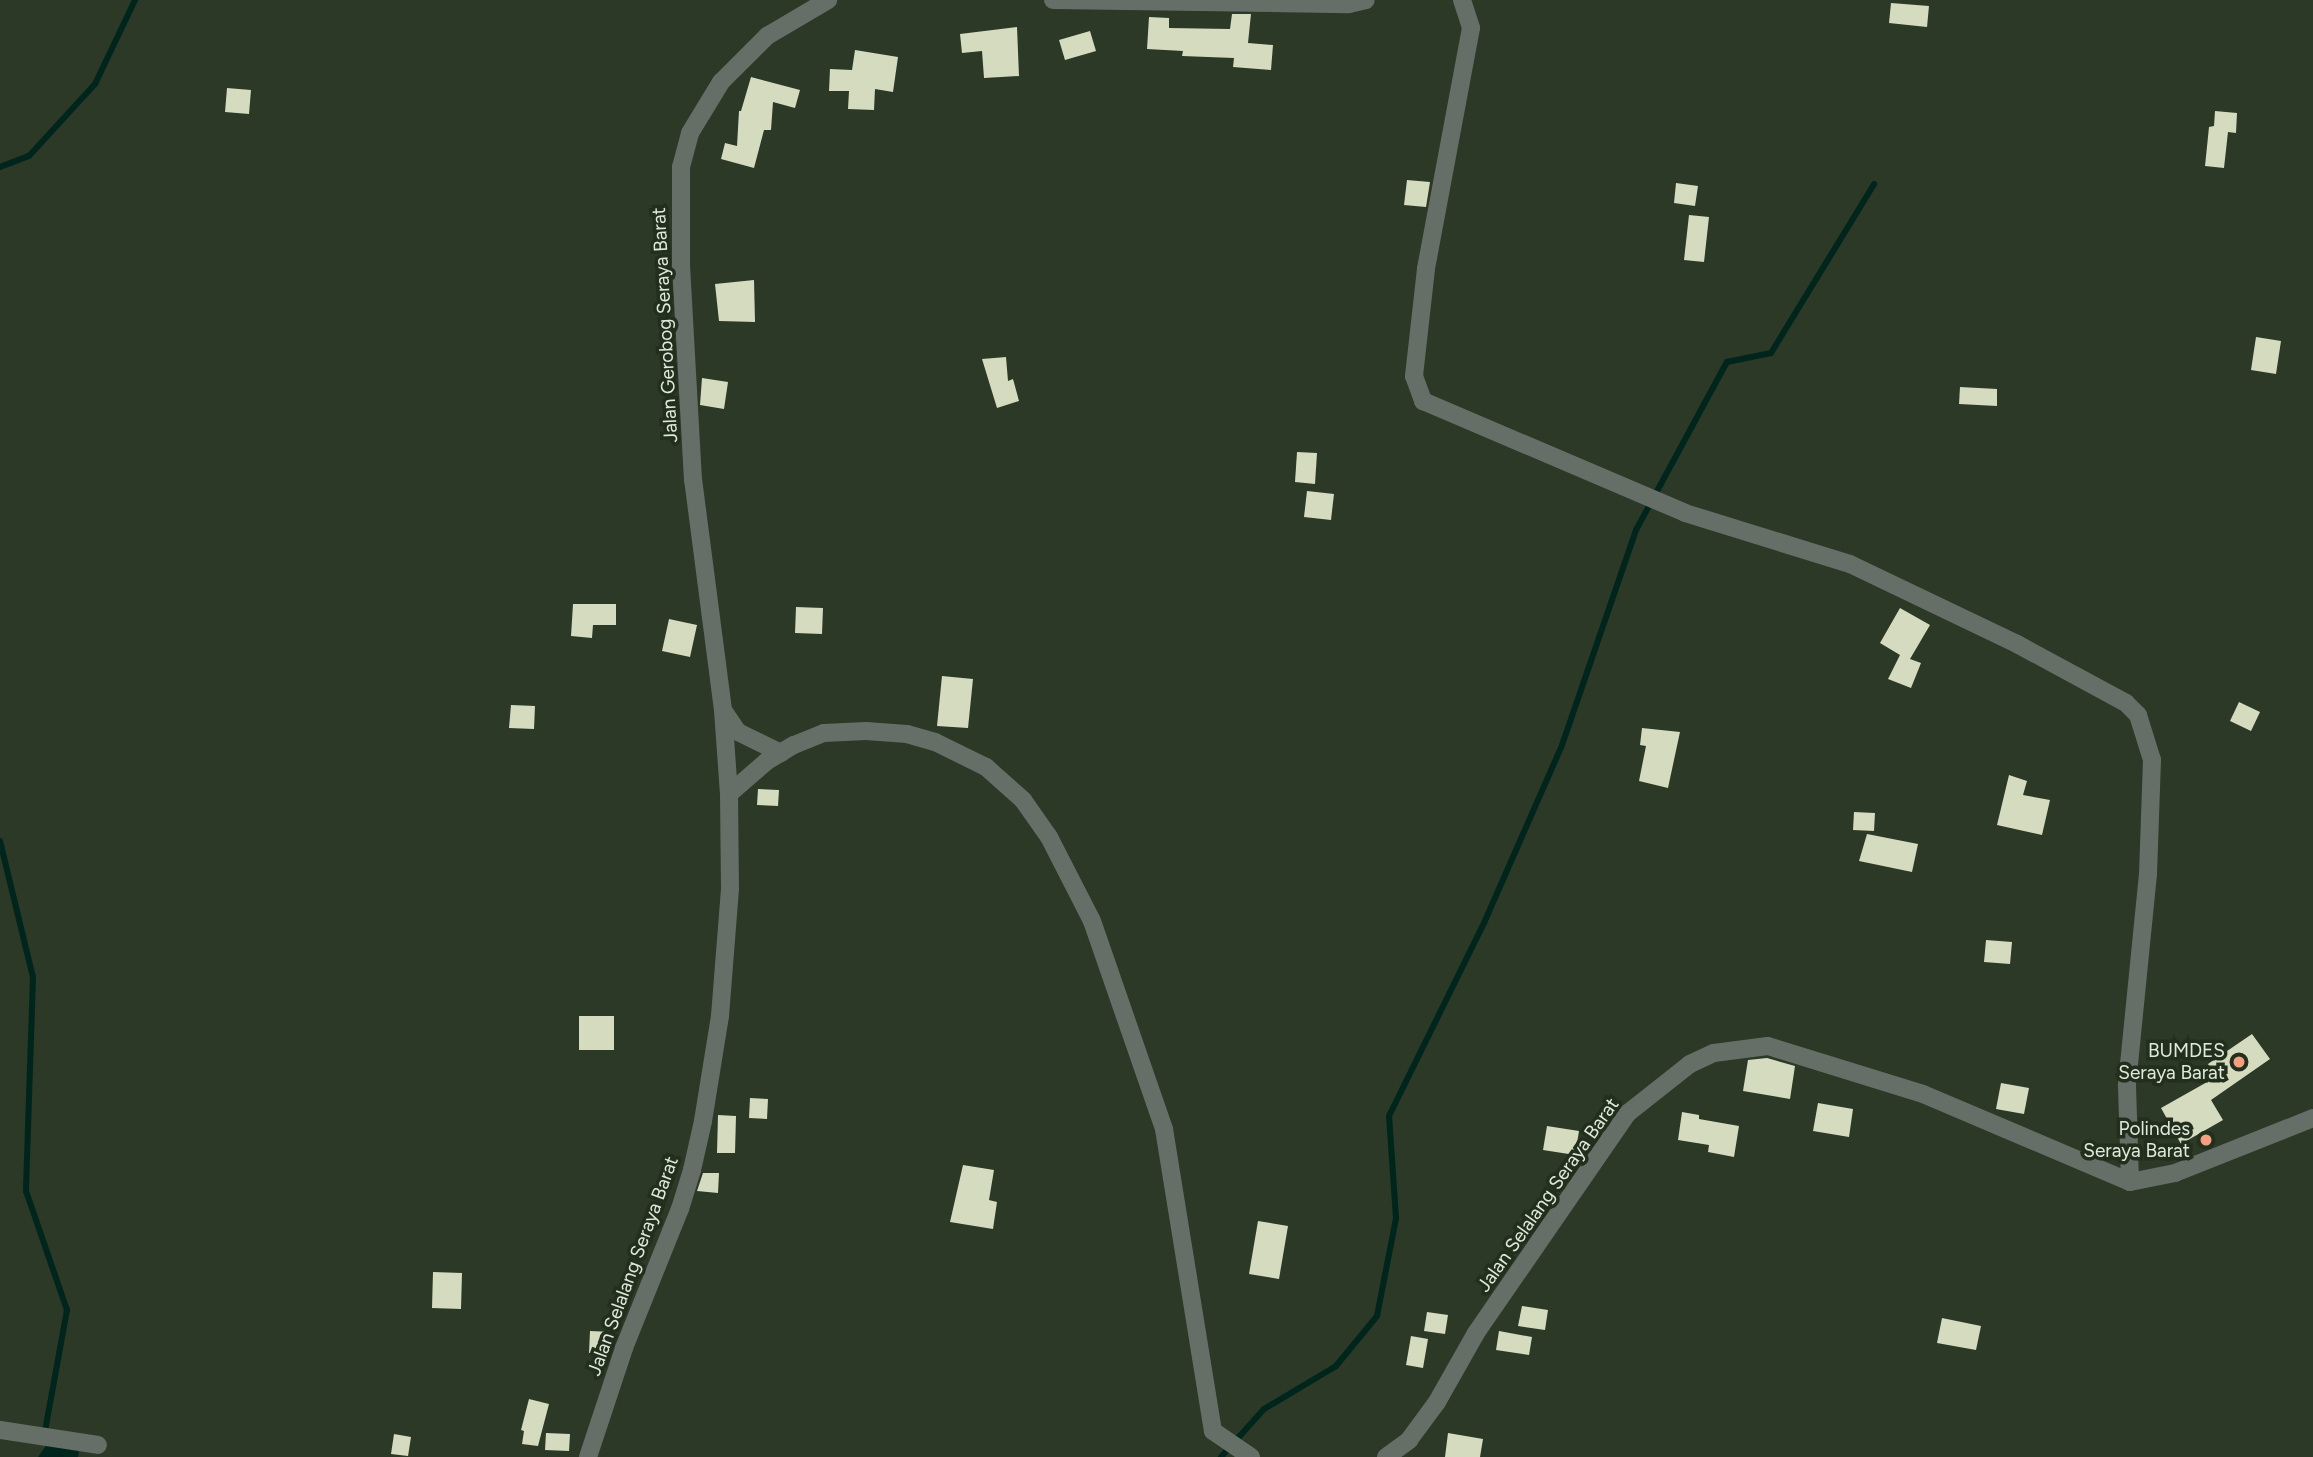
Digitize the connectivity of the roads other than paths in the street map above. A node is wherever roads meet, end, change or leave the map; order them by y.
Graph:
1 (828, 0) edge
2 (1053, 0) edge
3 (1366, 0) edge
4 (1462, 0) edge
5 (723, 710) junction
6 (781, 753) junction
7 (729, 794) junction
8 (2313, 1118) edge
9 (2130, 1182) junction
10 (0, 1430) edge
11 (98, 1445) dead end
12 (588, 1457) edge
13 (1250, 1457) edge
14 (1385, 1457) edge

1 - 5 street, Jalan Gerobog Seraya Barat
2 - 3 street
4 - 9 street
5 - 6 street
5 - 7 street, Jalan Selalang Seraya Barat
6 - 7 street
6 - 13 street
7 - 12 street, Jalan Selalang Seraya Barat
8 - 9 street
9 - 14 street, Jalan Selalang Seraya Barat
10 - 11 street

